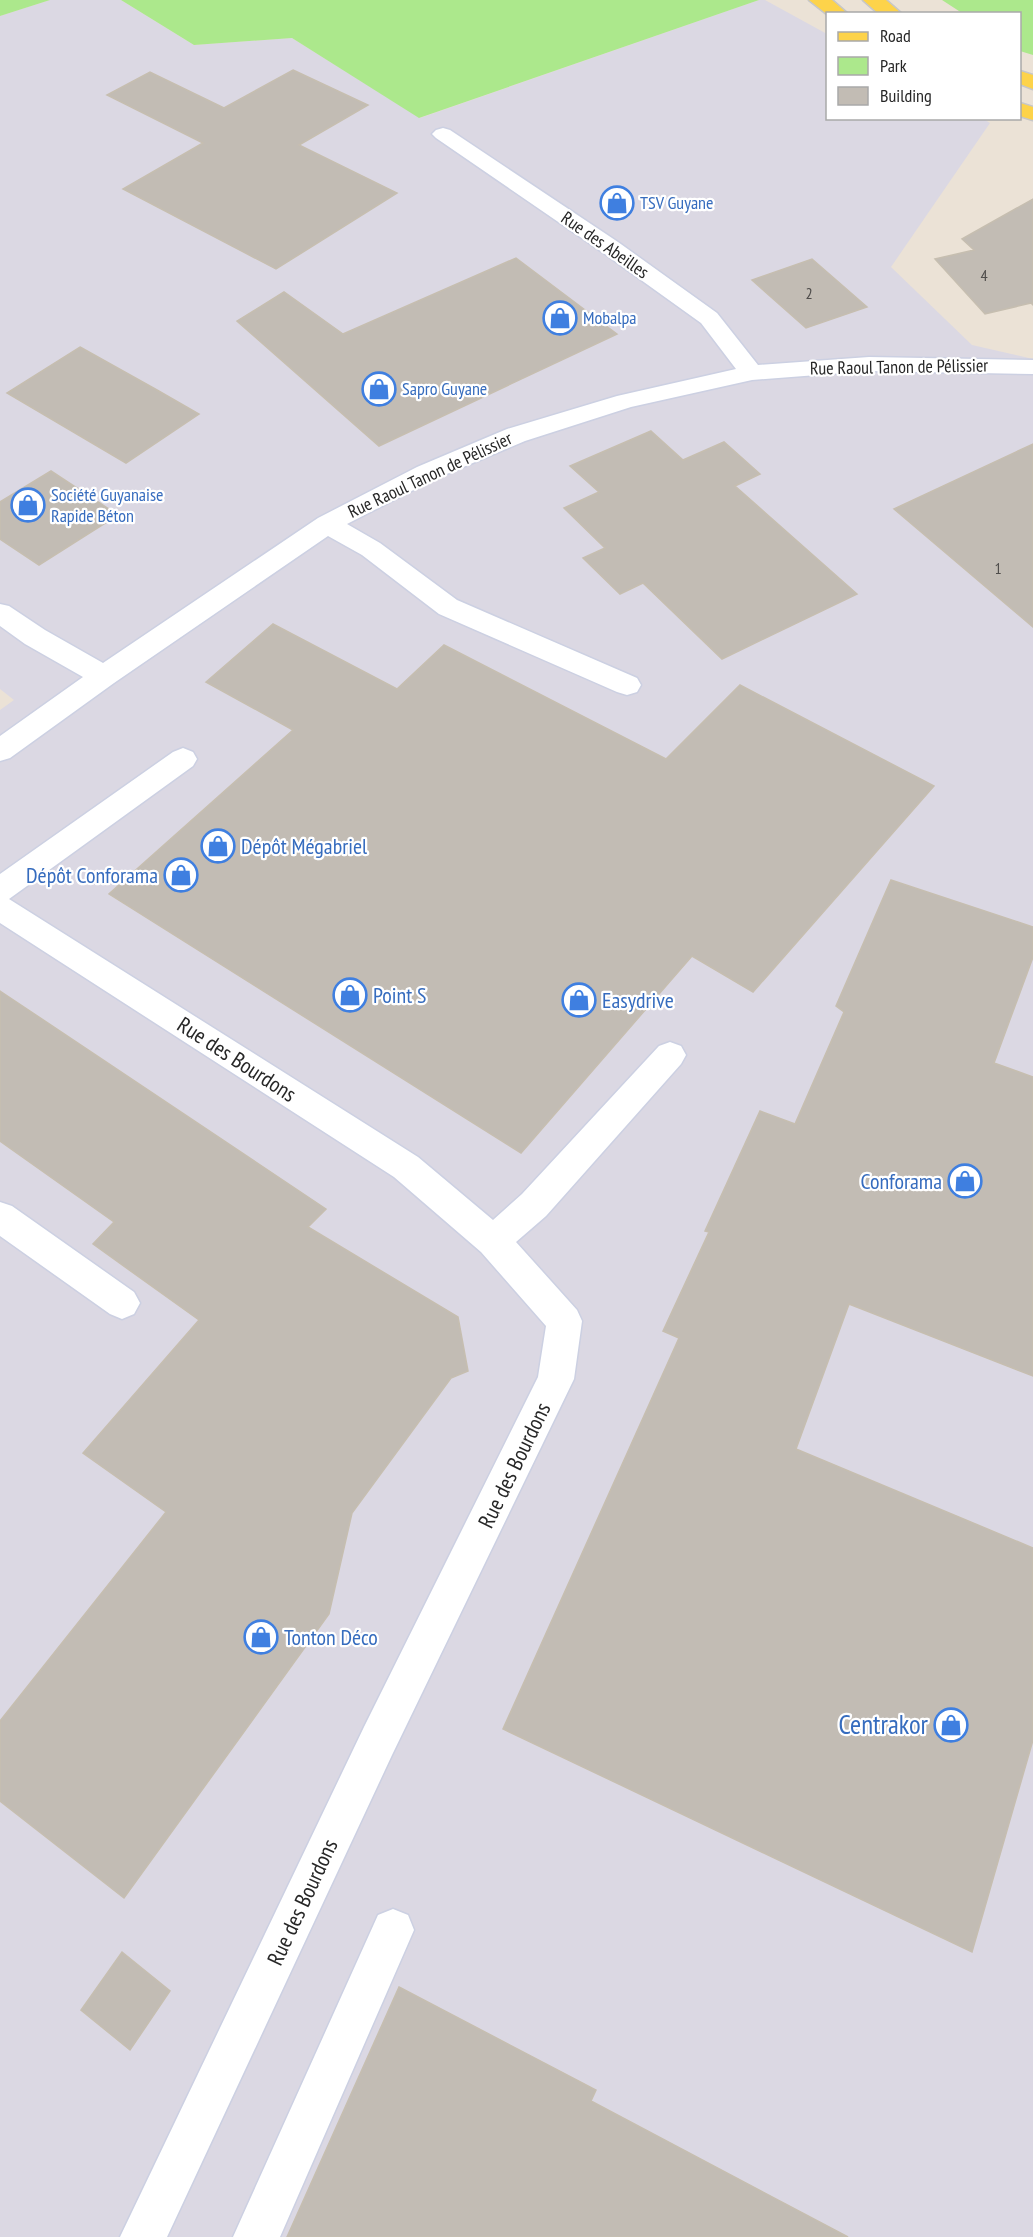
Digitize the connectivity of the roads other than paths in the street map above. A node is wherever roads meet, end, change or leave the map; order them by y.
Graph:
1 (819, 0) edge
2 (873, 0) edge
3 (836, 12) edge
4 (890, 12) edge
5 (443, 134) dead end
6 (1033, 367) edge
7 (752, 373) junction
8 (327, 524) junction
9 (0, 613) edge
10 (104, 676) junction
11 (627, 685) dead end
12 (0, 751) edge
13 (183, 759) dead end
14 (0, 890) edge
15 (0, 908) edge
16 (670, 1055) dead end
17 (0, 1217) edge
18 (494, 1241) junction
19 (122, 1303) dead end
20 (393, 1930) dead end
21 (143, 2237) edge
22 (256, 2237) edge

1 - 3 main road
2 - 4 main road
5 - 7 street, Rue des Abeilles
6 - 7 street, Rue Raoul Tanon de Pélissier
7 - 8 street, Rue Raoul Tanon de Pélissier
8 - 10 street, Rue Raoul Tanon de Pélissier
8 - 11 street
9 - 10 street
10 - 12 street, Rue Raoul Tanon de Pélissier
13 - 14 street
15 - 18 street, Rue des Bourdons
16 - 18 street
17 - 19 street
18 - 21 street, Rue des Bourdons
20 - 22 street

